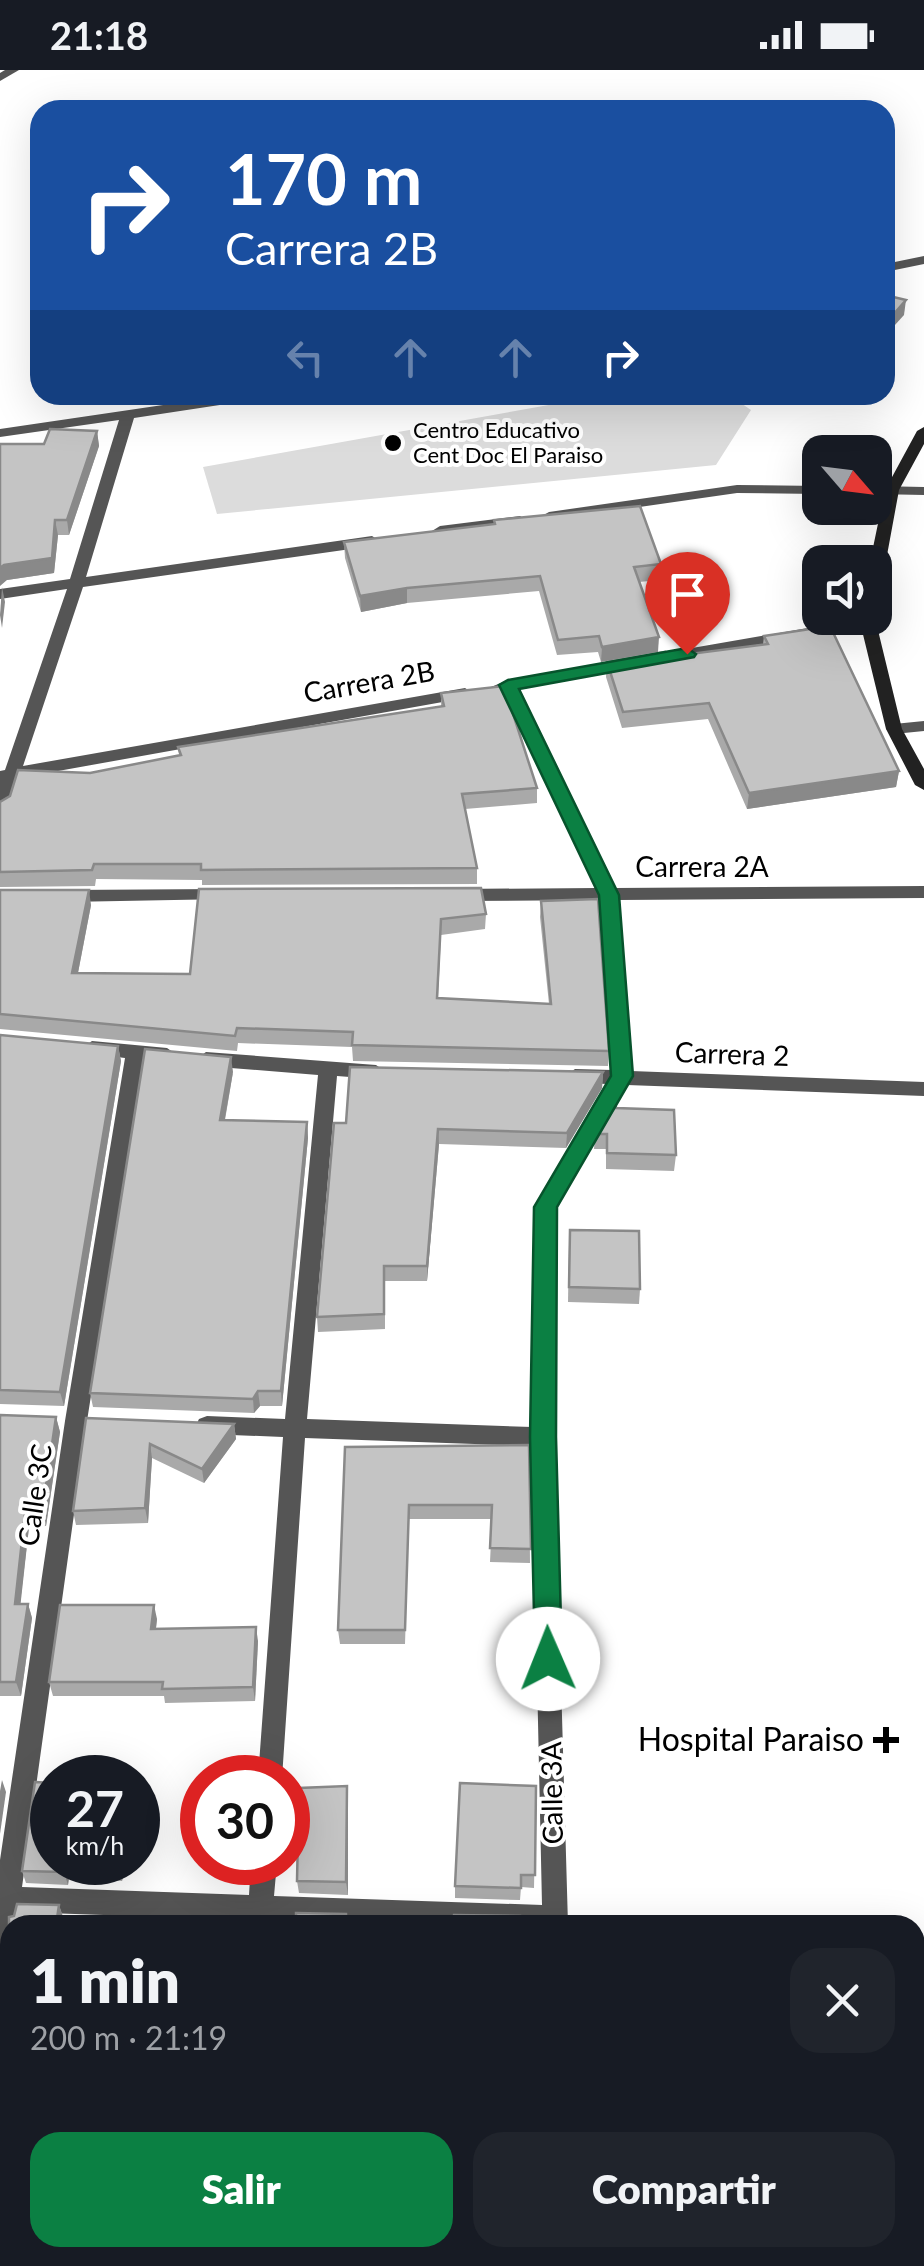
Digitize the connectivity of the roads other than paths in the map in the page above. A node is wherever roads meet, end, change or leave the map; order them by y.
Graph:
1 (13, 70) edge
2 (0, 78) edge
3 (924, 260) edge
4 (895, 266) edge
5 (191, 405) edge
6 (128, 414) junction
7 (924, 431) edge
8 (0, 432) edge
9 (892, 478) edge
10 (802, 490) edge
11 (892, 490) edge
12 (924, 491) edge
13 (427, 533) edge
14 (388, 538) edge
15 (78, 582) junction
16 (0, 594) edge
17 (802, 632) edge
18 (871, 635) edge
19 (508, 685) junction
20 (924, 726) edge
21 (894, 729) junction
22 (6, 775) edge
23 (924, 786) edge
24 (0, 810) edge
25 (924, 892) edge
26 (236, 895) edge
27 (432, 895) edge
28 (609, 895) junction
29 (39, 896) edge
30 (78, 1046) edge
31 (136, 1052) junction
32 (328, 1071) junction
33 (406, 1072) edge
34 (563, 1076) edge
35 (622, 1076) junction
36 (924, 1090) edge
37 (176, 1424) edge
38 (294, 1428) junction
39 (543, 1437) junction
40 (272, 1755) edge
41 (262, 1885) edge
42 (4, 1900) edge
43 (230, 1915) edge
44 (260, 1915) edge
45 (555, 1915) edge

1 - 2 street
3 - 4 street
5 - 6 street
6 - 8 street
6 - 15 street
7 - 9 main road
10 - 13 street
11 - 12 street
14 - 15 street
15 - 16 street
15 - 22 street
17 - 19 street, Carrera 2B
18 - 21 main road
19 - 22 street, Carrera 2B
19 - 28 street
20 - 21 street
21 - 23 main road
22 - 24 street
25 - 28 street, Carrera 2A
26 - 29 street
27 - 28 street, Carrera 2A
28 - 35 street
30 - 31 street
31 - 32 street
31 - 42 street, Calle 3C
32 - 33 street
32 - 38 street
34 - 35 street, Carrera 2
35 - 36 street, Carrera 2
35 - 39 street, Calle 3A
37 - 38 street
38 - 39 street
38 - 40 street
39 - 45 street, Calle 3A
41 - 44 street
42 - 43 street

